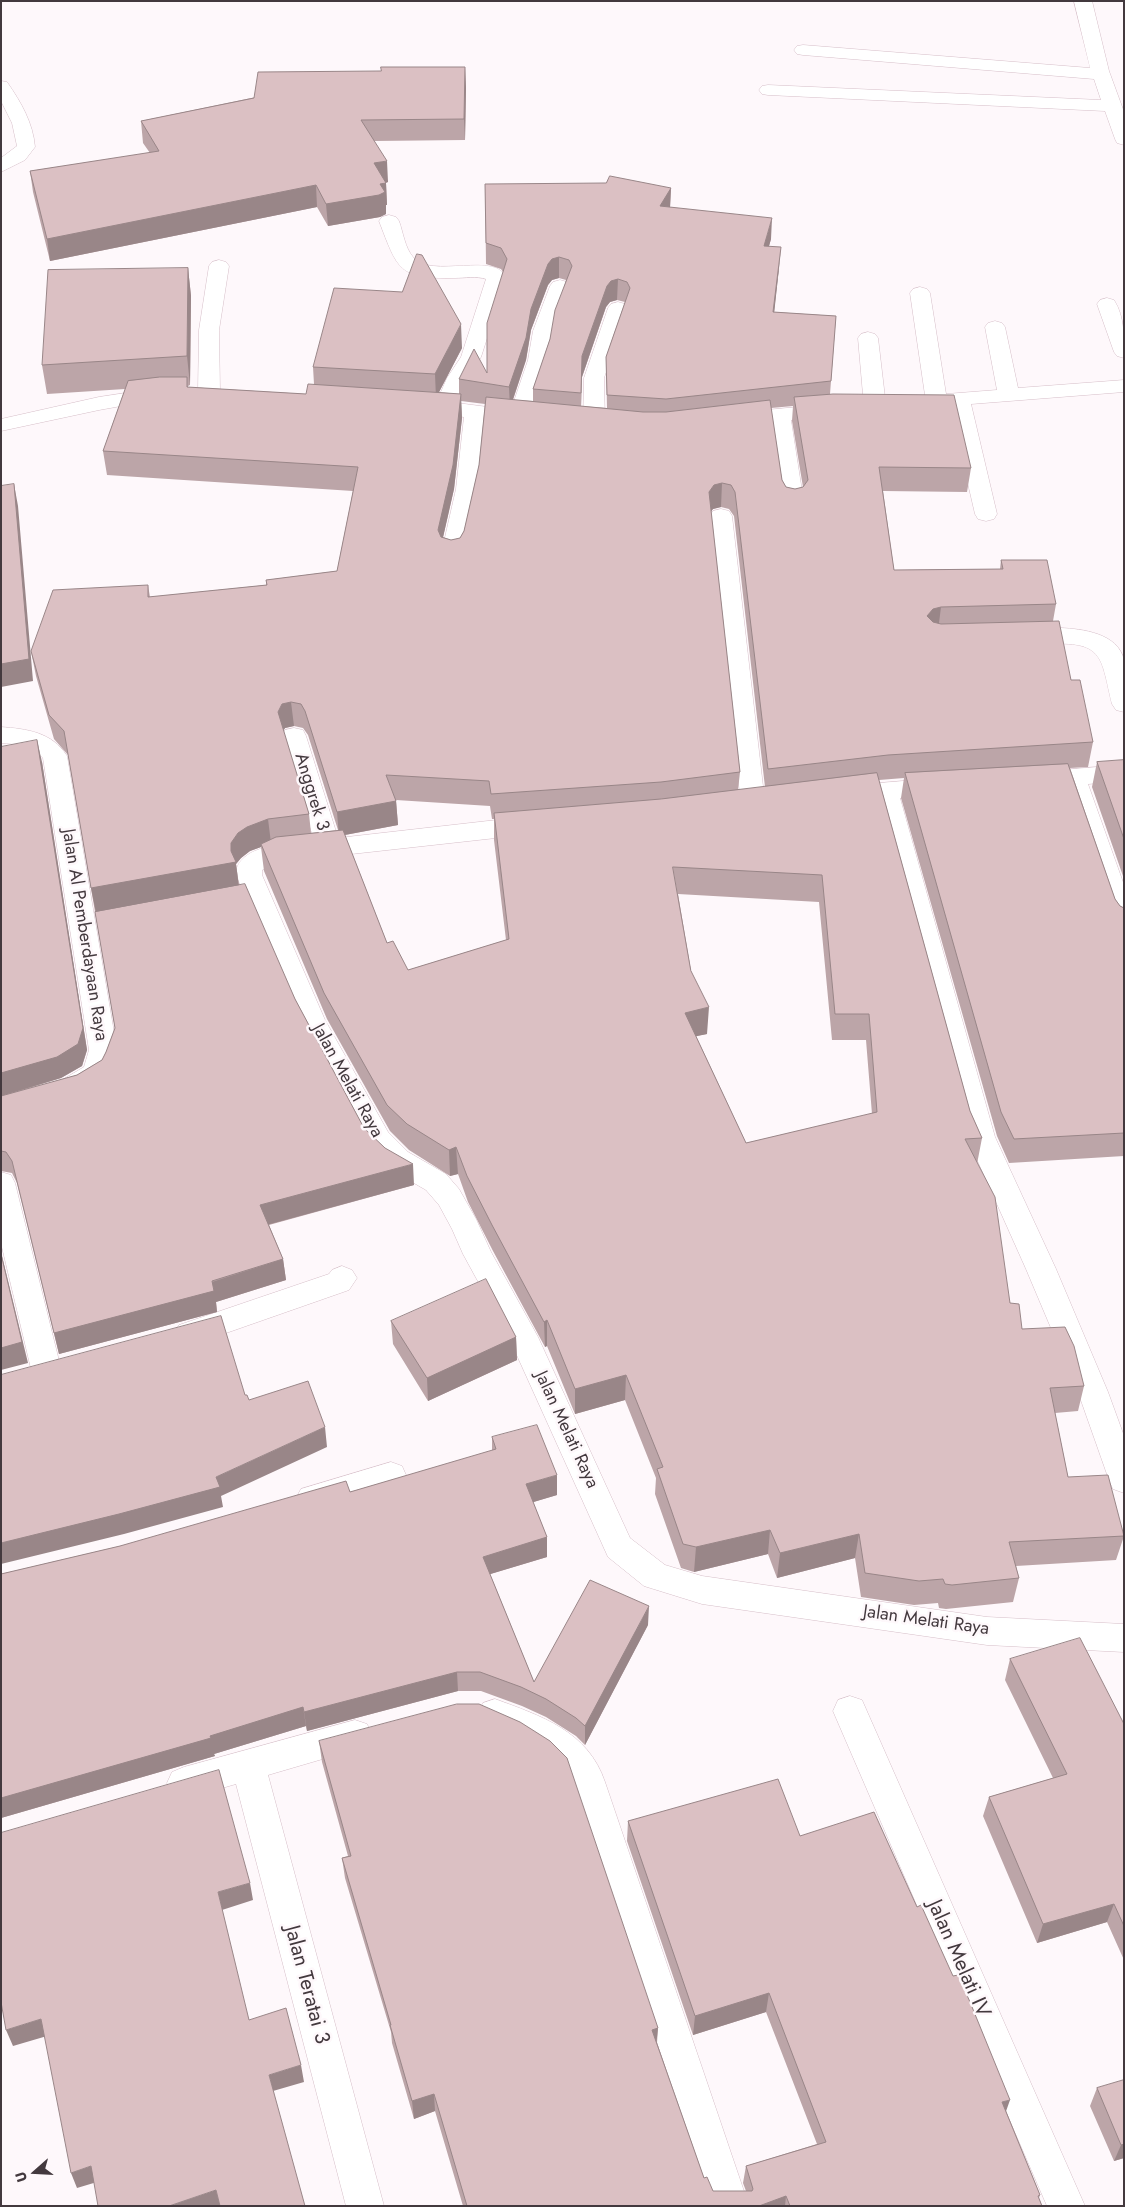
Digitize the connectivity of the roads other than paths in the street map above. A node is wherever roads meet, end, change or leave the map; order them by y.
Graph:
1 (1083, 1) edge
2 (803, 50) dead end
3 (1106, 72) junction
4 (1, 86) edge
5 (768, 90) dead end
6 (1111, 106) junction
7 (1124, 139) edge
8 (1, 166) edge
9 (389, 220) dead end
10 (219, 266) dead end
11 (560, 286) dead end
12 (920, 293) dead end
13 (1107, 304) dead end
14 (618, 308) dead end
15 (995, 327) dead end
16 (868, 338) dead end
17 (1124, 352) edge
18 (1124, 386) edge
19 (1009, 395) junction
20 (959, 399) junction
21 (936, 400) junction
22 (401, 405) edge
23 (874, 406) junction
24 (446, 408) junction
25 (475, 412) junction
26 (779, 414) junction
27 (711, 422) edge
28 (594, 424) edge
29 (1, 425) edge
30 (793, 504) edge
31 (986, 514) dead end
32 (721, 516) dead end
33 (452, 555) edge
34 (998, 639) edge
35 (1124, 704) edge
36 (1, 735) edge
37 (294, 736) dead end
38 (1124, 773) edge
39 (1074, 778) junction
40 (1014, 781) edge
41 (965, 784) edge
42 (885, 789) junction
43 (819, 796) edge
44 (753, 804) edge
45 (553, 823) edge
46 (329, 848) junction
47 (1124, 923) edge
48 (1, 1108) edge
49 (1, 1183) edge
50 (342, 1278) dead end
51 (160, 1342) edge
52 (75, 1365) edge
53 (392, 1475) dead end
54 (1124, 1480) edge
55 (286, 1505) edge
56 (1124, 1638) edge
57 (465, 1708) edge
58 (850, 1712) dead end
59 (382, 1728) edge
60 (248, 1764) junction
61 (159, 1790) edge
62 (364, 2206) edge
63 (730, 2206) edge
64 (1066, 2206) edge

1 - 3 street
2 - 3 street
3 - 6 street
4 - 8 street
5 - 6 street
6 - 7 street
9 - 24 street
10 - 29 street
11 - 25 street
12 - 21 street
13 - 17 street
14 - 28 street
15 - 19 street
16 - 23 street
18 - 19 street
19 - 20 street
20 - 21 street
20 - 31 street
21 - 23 street
22 - 24 street
23 - 26 street
24 - 25 street
25 - 33 street
26 - 27 street
26 - 30 street
32 - 44 street
34 - 35 street
36 - 48 street, Jalan Al Pemberdayaan Raya
37 - 46 street, Anggrek 3
38 - 39 street
39 - 40 street
39 - 47 street
41 - 42 street
42 - 43 street
42 - 54 street
45 - 46 street
46 - 56 street, Jalan Melati Raya
49 - 52 street
50 - 51 street
53 - 55 street
57 - 63 street
58 - 64 street, Jalan Melati IV
59 - 60 street
60 - 61 street
60 - 62 street, Jalan Teratai 3

